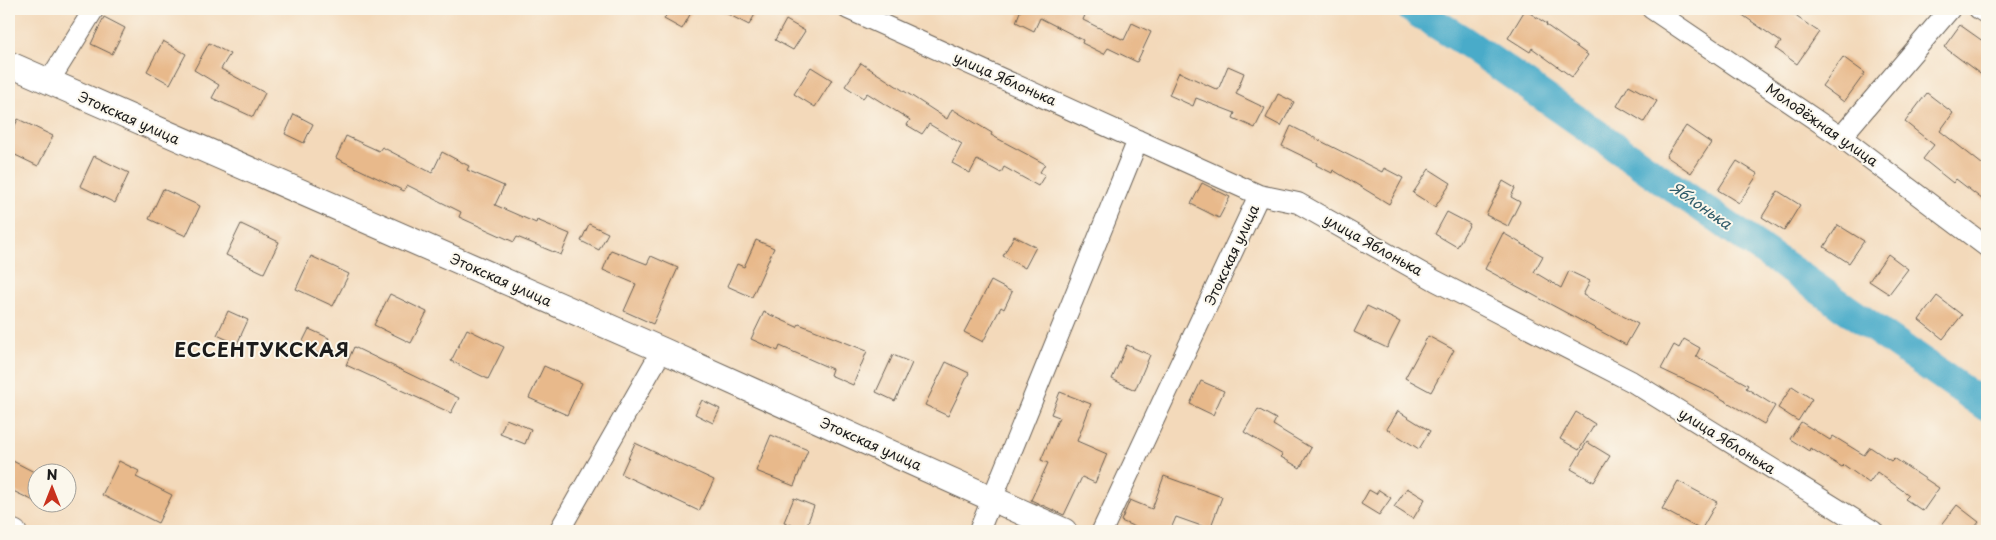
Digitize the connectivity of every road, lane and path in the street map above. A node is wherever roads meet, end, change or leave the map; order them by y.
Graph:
1 (94, 9) edge
2 (848, 9) edge
3 (1652, 9) edge
4 (1950, 9) edge
5 (1980, 9) edge
6 (1987, 14) edge
7 (9, 64) edge
8 (48, 82) junction
9 (1841, 137) junction
10 (1138, 140) junction
11 (1259, 195) junction
12 (1987, 247) edge
13 (662, 350) junction
14 (992, 498) junction
15 (9, 528) edge
16 (16, 531) edge
17 (559, 531) edge
18 (978, 531) edge
19 (1064, 531) edge
20 (1102, 531) edge
21 (1873, 531) edge

1 - 8 street
2 - 10 street, улица Яблонька
3 - 9 street, Молодёжная улица
4 - 9 street
5 - 6 street
7 - 8 main road, Этокская улица
8 - 13 main road, Этокская улица
9 - 12 street, Молодёжная улица
10 - 11 street, улица Яблонька
10 - 14 street
11 - 20 street, Этокская улица
11 - 21 street, улица Яблонька
13 - 14 main road, Этокская улица
13 - 17 street
14 - 18 street
14 - 19 main road, Этокская улица
15 - 16 street

